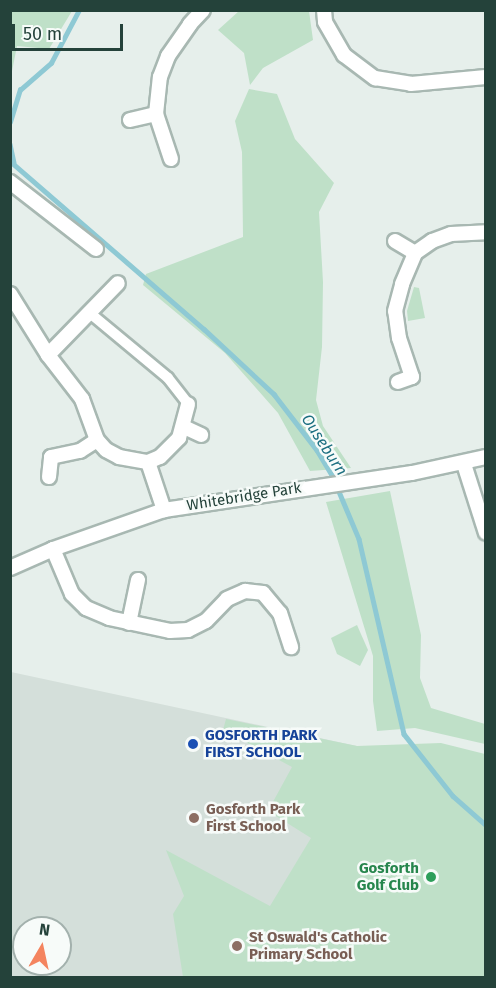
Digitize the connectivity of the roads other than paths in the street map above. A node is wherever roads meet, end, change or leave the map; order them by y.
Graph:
1 (203, 10) edge
2 (324, 10) edge
3 (486, 76) edge
4 (156, 114) junction
5 (130, 120) dead end
6 (171, 159) dead end
7 (10, 182) edge
8 (486, 232) edge
9 (395, 241) dead end
10 (96, 249) dead end
11 (415, 253) junction
12 (118, 283) dead end
13 (10, 294) edge
14 (91, 314) junction
15 (48, 355) junction
16 (398, 382) dead end
17 (188, 404) joint
18 (184, 427) junction
19 (201, 435) dead end
20 (98, 440) junction
21 (486, 457) edge
22 (148, 462) junction
23 (464, 464) junction
24 (49, 477) dead end
25 (164, 510) junction
26 (486, 534) edge
27 (53, 549) junction
28 (10, 568) edge
29 (138, 580) dead end
30 (129, 623) junction
31 (291, 648) dead end

1 - 4 street
2 - 3 street
4 - 5 street
4 - 6 street
7 - 10 street
8 - 11 street
9 - 11 street
11 - 16 street
12 - 14 street
13 - 15 street
14 - 15 street
14 - 17 street
15 - 20 street
17 - 18 street
18 - 19 street
18 - 22 street
20 - 22 street
20 - 24 street
21 - 23 street, Whitebridge Park
22 - 25 street
23 - 25 street, Whitebridge Park
23 - 26 street
25 - 27 street, Whitebridge Park
27 - 28 street, Whitebridge Park
27 - 30 street
29 - 30 street
30 - 31 street

